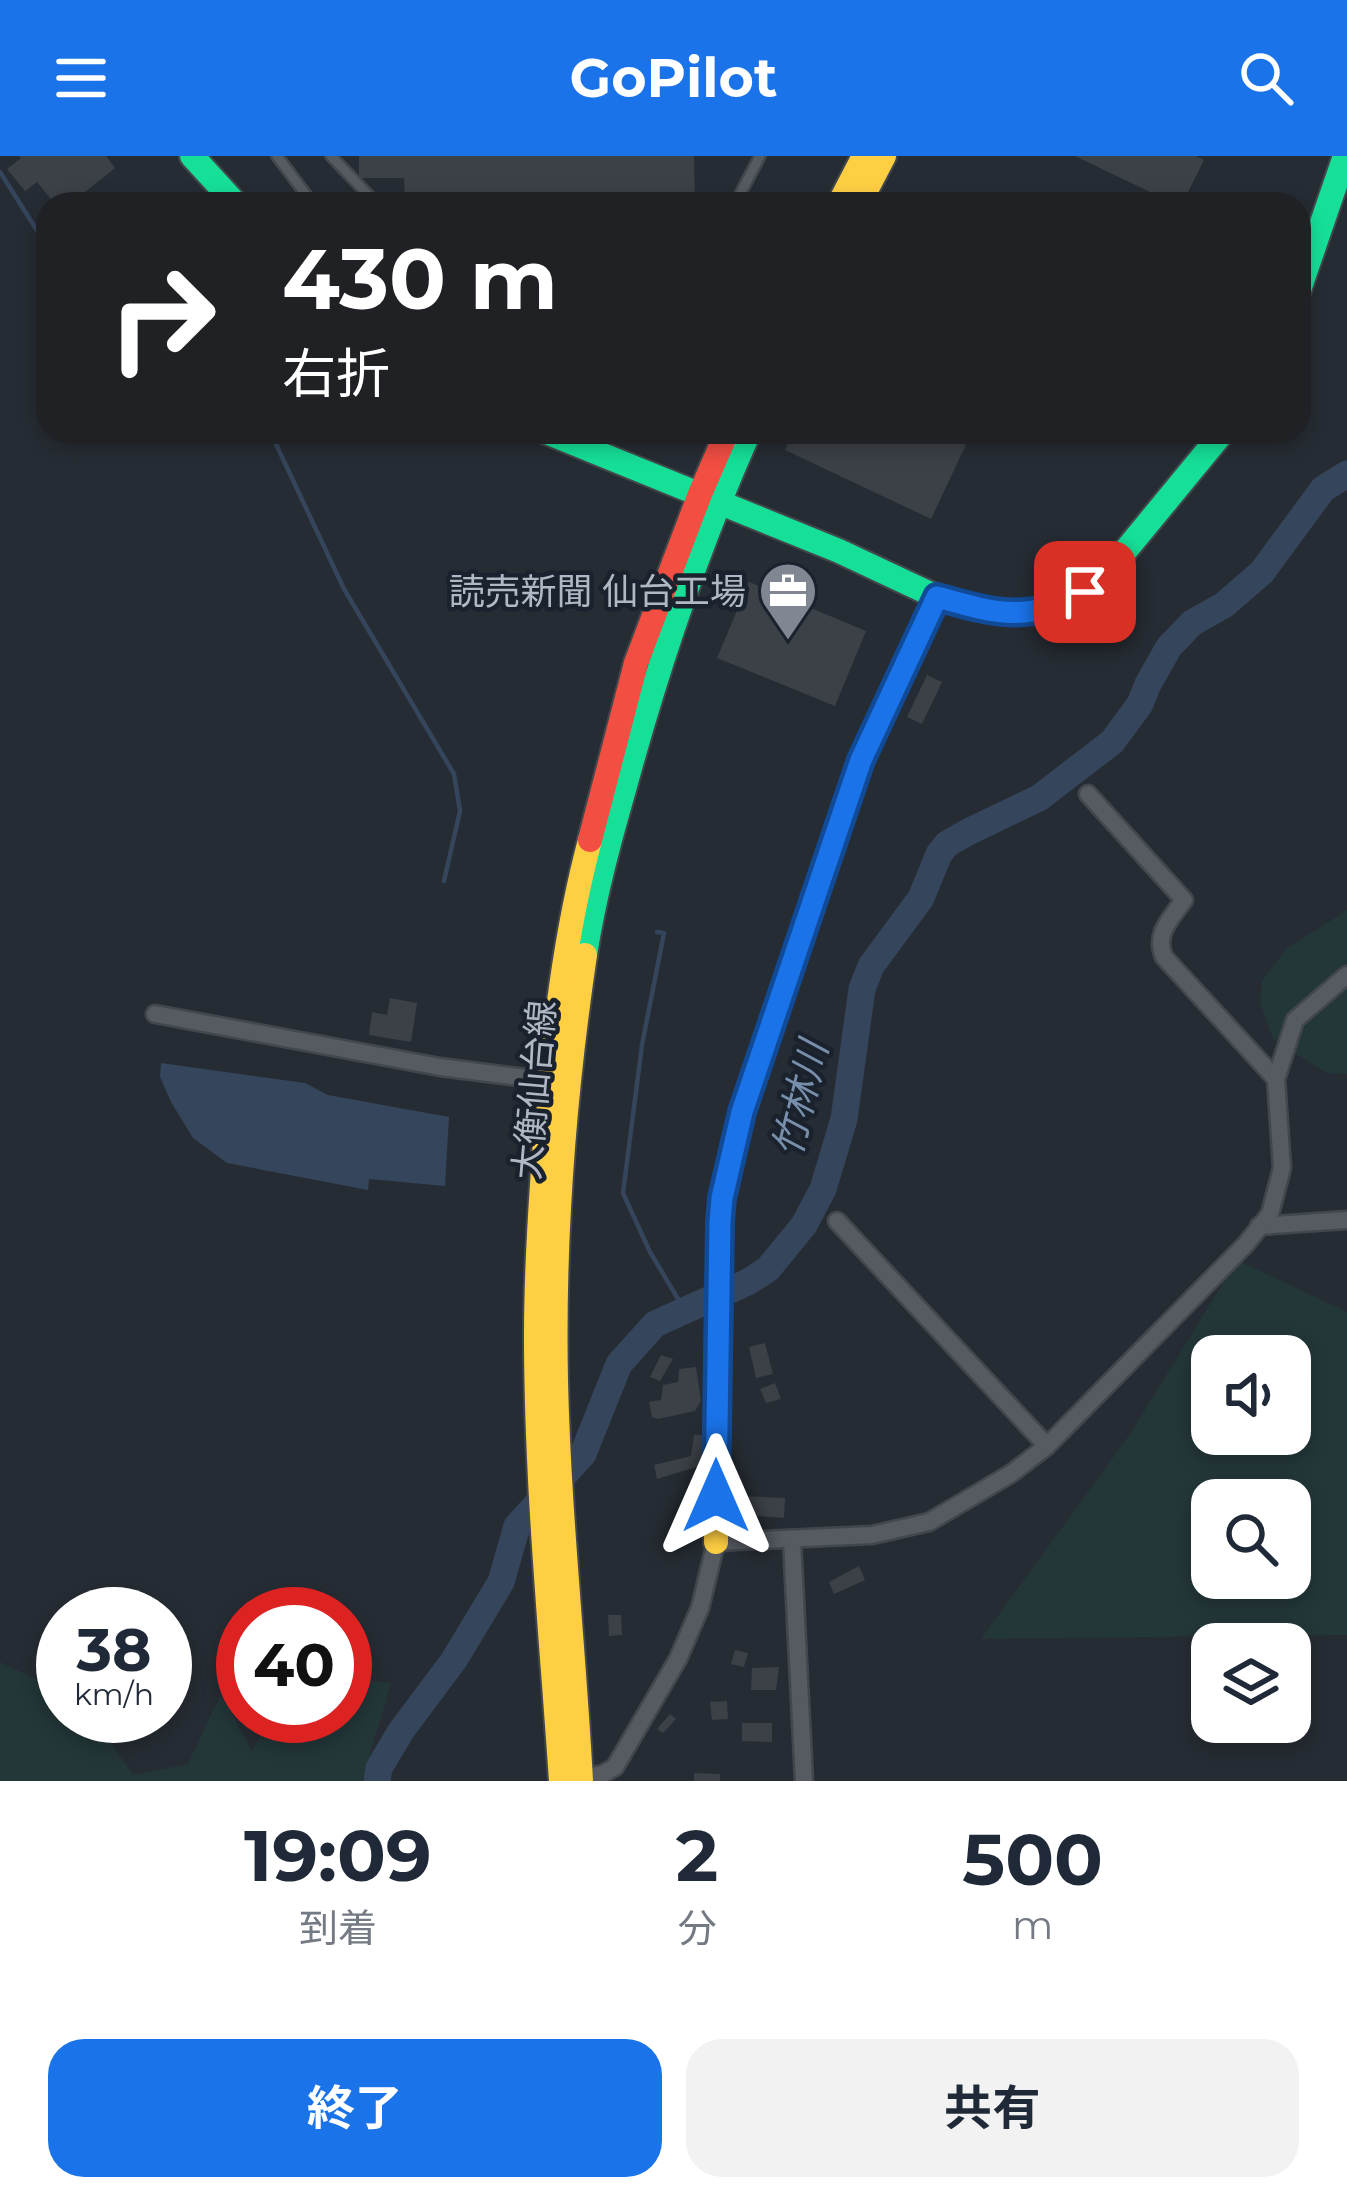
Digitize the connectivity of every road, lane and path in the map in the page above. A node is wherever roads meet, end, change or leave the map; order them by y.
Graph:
1 (192, 156) edge
2 (277, 156) edge
3 (332, 156) edge
4 (760, 156) edge
5 (864, 156) edge
6 (884, 156) edge
7 (1345, 156) edge
8 (225, 192) edge
9 (305, 192) edge
10 (366, 192) edge
11 (741, 192) edge
12 (845, 192) edge
13 (865, 192) edge
14 (1311, 255) edge
15 (576, 444) edge
16 (724, 444) edge
17 (742, 444) edge
18 (1213, 444) edge
19 (709, 497) junction
20 (937, 597) junction
21 (1088, 794) dead end
22 (1347, 975) edge
23 (155, 1014) dead end
24 (1276, 1079) junction
25 (549, 1081) junction
26 (1347, 1220) edge
27 (837, 1221) dead end
28 (1259, 1226) junction
29 (1047, 1445) junction
30 (555, 1534) junction
31 (792, 1540) junction
32 (716, 1542) junction
33 (574, 1780) edge
34 (804, 1781) edge

1 - 8 main road
2 - 9 lane
3 - 10 lane
4 - 11 lane
5 - 12 main road
6 - 13 main road
7 - 14 main road
15 - 19 main road
16 - 19 main road, 大衡仙台線
17 - 19 main road, 大衡仙台線
18 - 20 main road
19 - 20 main road
19 - 25 main road, 大衡仙台線
19 - 30 main road, 大衡仙台線
20 - 32 main road
21 - 24 street
22 - 24 street
23 - 25 street
24 - 28 street
25 - 30 main road, 大衡仙台線
26 - 28 street
27 - 29 street
28 - 29 street
29 - 31 street
30 - 33 main road, 大衡仙台線
31 - 32 street
31 - 34 street
32 - 33 street

